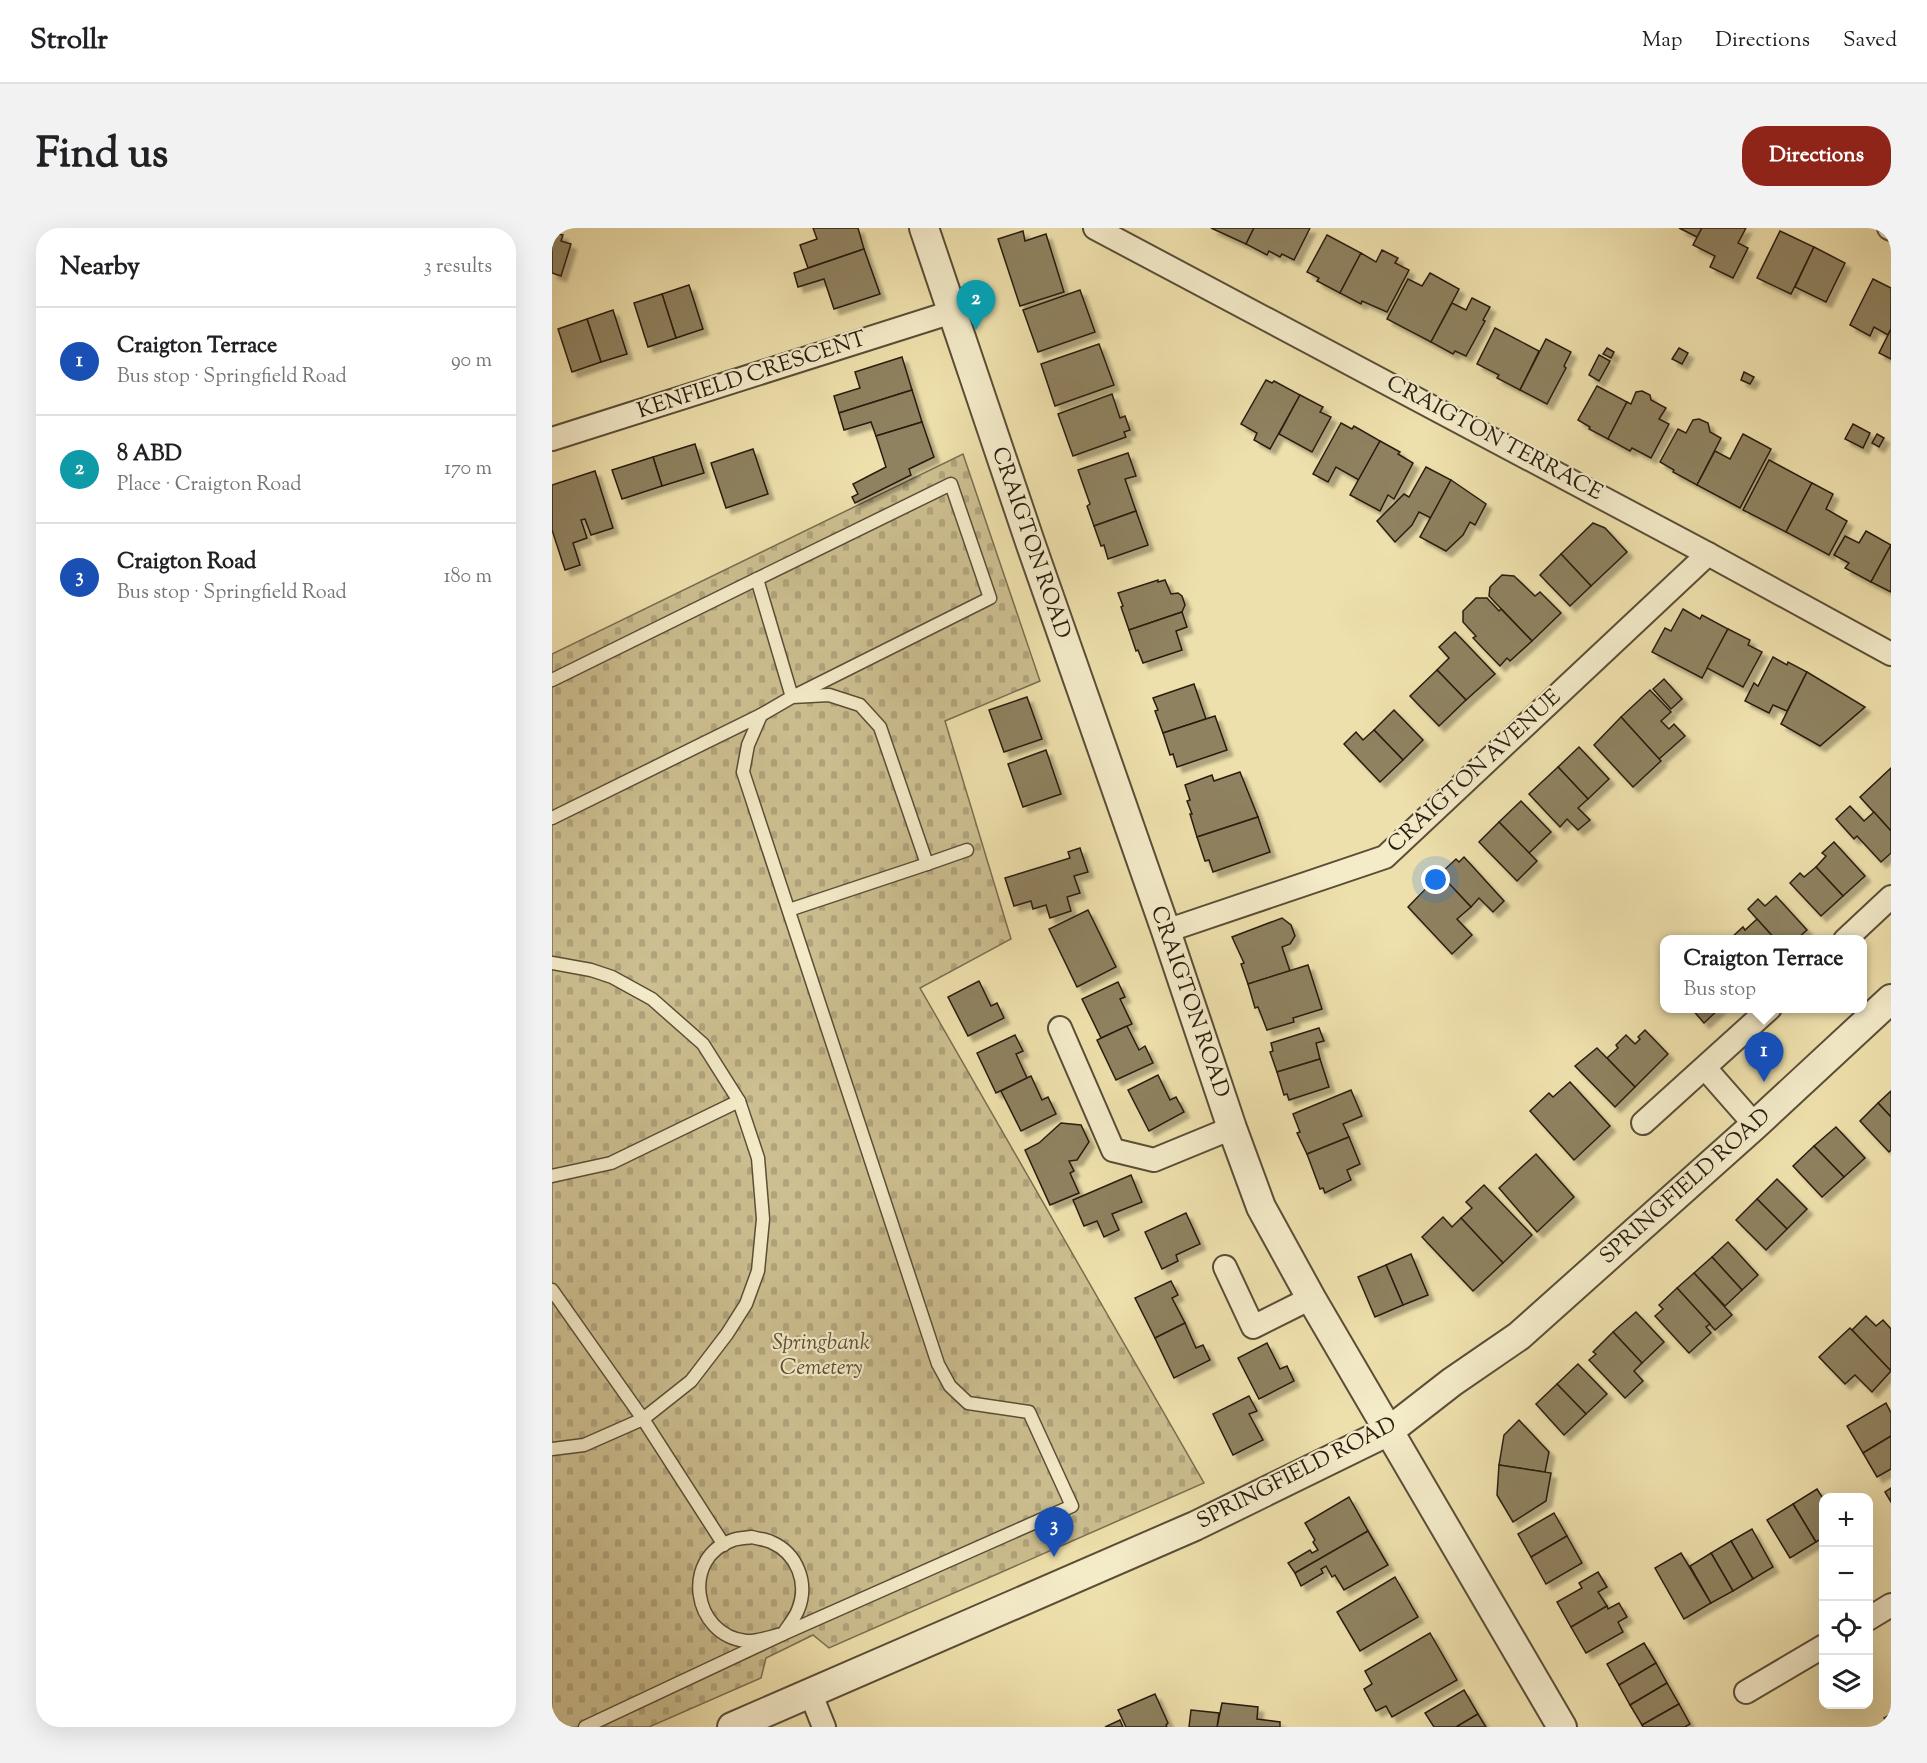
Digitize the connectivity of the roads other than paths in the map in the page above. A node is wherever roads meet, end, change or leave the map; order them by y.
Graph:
1 (924, 228) edge
2 (1095, 228) edge
3 (952, 312) junction
4 (552, 439) edge
5 (1708, 554) junction
6 (757, 579) junction
7 (1891, 654) edge
8 (552, 680) edge
9 (792, 698) junction
10 (761, 715) junction
11 (552, 818) edge
12 (967, 850) dead end
13 (927, 864) junction
14 (1891, 897) edge
15 (789, 910) junction
16 (1166, 932) junction
17 (1849, 935) edge
18 (552, 963) edge
19 (1891, 999) edge
20 (1765, 1013) edge
21 (1060, 1028) dead end
22 (1705, 1068) junction
23 (739, 1101) junction
24 (1643, 1123) dead end
25 (1755, 1125) junction
26 (1232, 1128) junction
27 (552, 1176) edge
28 (1225, 1267) dead end
29 (552, 1290) edge
30 (1311, 1298) junction
31 (643, 1419) junction
32 (1389, 1431) junction
33 (552, 1449) edge
34 (724, 1545) junction
35 (1891, 1605) edge
36 (1873, 1616) edge
37 (783, 1634) junction
38 (1819, 1649) edge
39 (810, 1692) junction
40 (1746, 1692) dead end
41 (585, 1727) edge
42 (732, 1727) edge
43 (824, 1727) edge
44 (1562, 1727) edge

1 - 3 street, CRAIGTON ROAD
2 - 5 street, CRAIGTON TERRACE
3 - 4 street, KENFIELD CRESCENT
3 - 16 street, CRAIGTON ROAD
5 - 7 street, CRAIGTON TERRACE
5 - 16 street, CRAIGTON AVENUE
6 - 8 lane
6 - 9 lane
6 - 9 lane
9 - 10 lane
9 - 13 lane
10 - 11 lane
10 - 15 lane
12 - 13 lane
13 - 15 lane
14 - 17 street
15 - 37 lane
16 - 26 street, CRAIGTON ROAD
18 - 23 lane
19 - 25 street, SPRINGFIELD ROAD
20 - 22 street
21 - 26 street
22 - 24 street
22 - 25 street
23 - 27 lane
23 - 31 lane
25 - 32 street, SPRINGFIELD ROAD
26 - 30 street, CRAIGTON ROAD
28 - 30 street
29 - 31 lane
30 - 32 street, CRAIGTON ROAD
31 - 33 lane
31 - 34 lane
32 - 39 street, SPRINGFIELD ROAD
32 - 44 street, CRAIGTON ROAD
34 - 37 lane
34 - 37 lane
35 - 36 street
37 - 41 lane
38 - 40 street
39 - 42 street, SPRINGFIELD ROAD
39 - 43 street

